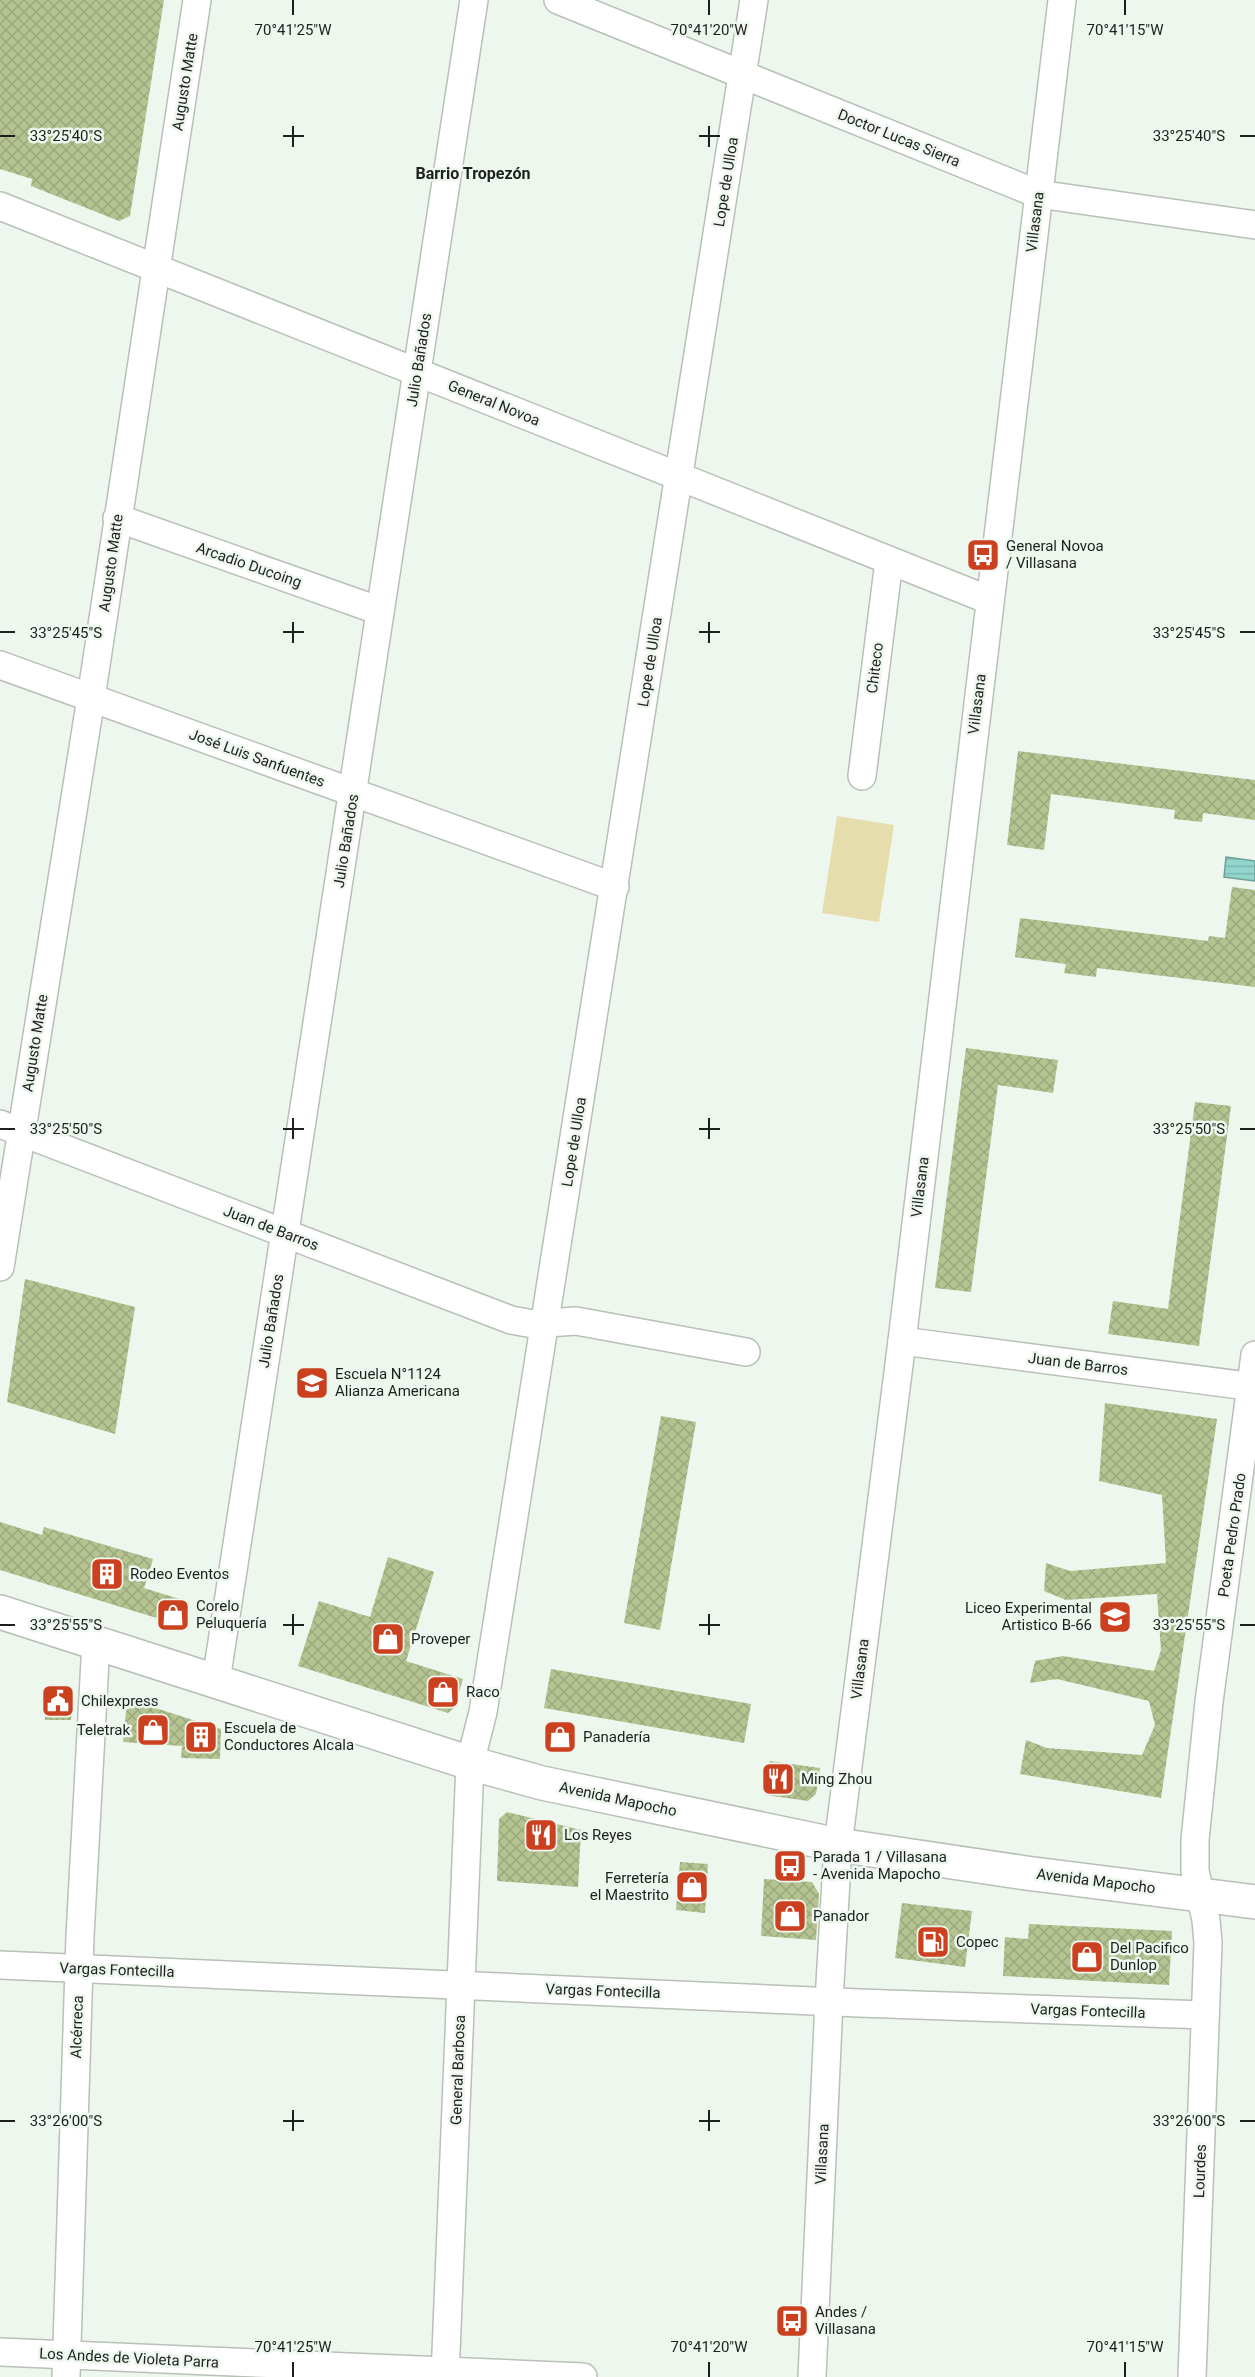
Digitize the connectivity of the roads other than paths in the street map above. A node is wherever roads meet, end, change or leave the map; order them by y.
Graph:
1 (197, 0) edge
2 (474, 0) edge
3 (558, 0) edge
4 (754, 0) edge
5 (1062, 0) edge
6 (743, 74) junction
7 (1038, 194) junction
8 (0, 206) edge
9 (1255, 225) edge
10 (157, 269) junction
11 (417, 372) junction
12 (679, 477) junction
13 (117, 518) junction
14 (889, 561) junction
15 (989, 600) junction
16 (380, 611) junction
17 (0, 665) edge
18 (91, 698) junction
19 (862, 776) dead end
20 (353, 793) junction
21 (615, 888) junction
22 (10, 1128) edge
23 (285, 1234) junction
24 (0, 1267) edge
25 (545, 1324) junction
26 (902, 1341) junction
27 (746, 1352) dead end
28 (1255, 1354) edge
29 (1253, 1387) edge
30 (0, 1612) edge
31 (96, 1642) junction
32 (216, 1681) junction
33 (470, 1763) junction
34 (838, 1845) junction
35 (1200, 1894) junction
36 (1255, 1902) edge
37 (0, 1965) edge
38 (79, 1969) junction
39 (461, 1985) junction
40 (829, 2001) junction
41 (1205, 2015) junction
42 (0, 2352) edge
43 (67, 2366) edge
44 (445, 2374) edge
45 (583, 2377) edge
46 (812, 2377) edge
47 (1192, 2377) edge

1 - 10 street, Augusto Matte
2 - 11 street, Julio Bañados
3 - 6 street, Doctor Lucas Sierra
4 - 6 street, Lope de Ulloa
5 - 7 street, Villasana
6 - 7 street, Doctor Lucas Sierra
6 - 12 street, Lope de Ulloa
7 - 9 street, Doctor Lucas Sierra
7 - 15 street, Villasana
8 - 10 street, General Novoa
10 - 11 street, General Novoa
10 - 13 street, Augusto Matte
11 - 12 street, General Novoa
11 - 16 street, Julio Bañados
12 - 14 street, General Novoa
12 - 21 street, Lope de Ulloa
13 - 16 street, Arcadio Ducoing
13 - 18 street, Augusto Matte
14 - 15 street, General Novoa
14 - 19 street, Chiteco
15 - 26 street, Villasana
16 - 20 street, Julio Bañados
17 - 18 street, José Luis Sanfuentes
18 - 20 street, José Luis Sanfuentes
18 - 22 street, Augusto Matte
20 - 21 street, José Luis Sanfuentes
20 - 23 street, Julio Bañados
21 - 25 street, Lope de Ulloa
22 - 23 street, Juan de Barros
22 - 24 street, Augusto Matte
23 - 25 street, Juan de Barros
23 - 32 street, Julio Bañados
25 - 27 street
25 - 33 street, Lope de Ulloa
26 - 29 street, Juan de Barros
26 - 34 street, Villasana
28 - 29 street, Poeta Pedro Prado
29 - 35 street, Poeta Pedro Prado
30 - 31 main road, Avenida Mapocho
31 - 32 main road, Avenida Mapocho
31 - 38 street, Alcérreca
32 - 33 main road, Avenida Mapocho
33 - 34 main road, Avenida Mapocho
33 - 39 street, General Barbosa
34 - 35 main road, Avenida Mapocho
34 - 40 street, Villasana
35 - 36 main road, Avenida Mapocho
35 - 41 street, Lourdes
37 - 38 street, Vargas Fontecilla
38 - 39 street, Vargas Fontecilla
38 - 43 street, Alcérreca
39 - 40 street, Vargas Fontecilla
39 - 44 street, General Barbosa
40 - 41 street, Vargas Fontecilla
40 - 46 street, Villasana
41 - 47 street, Lourdes
42 - 43 street, Los Andes de Violeta Parra
43 - 44 street, Los Andes de Violeta Parra
44 - 45 street, Los Andes de Violeta Parra

